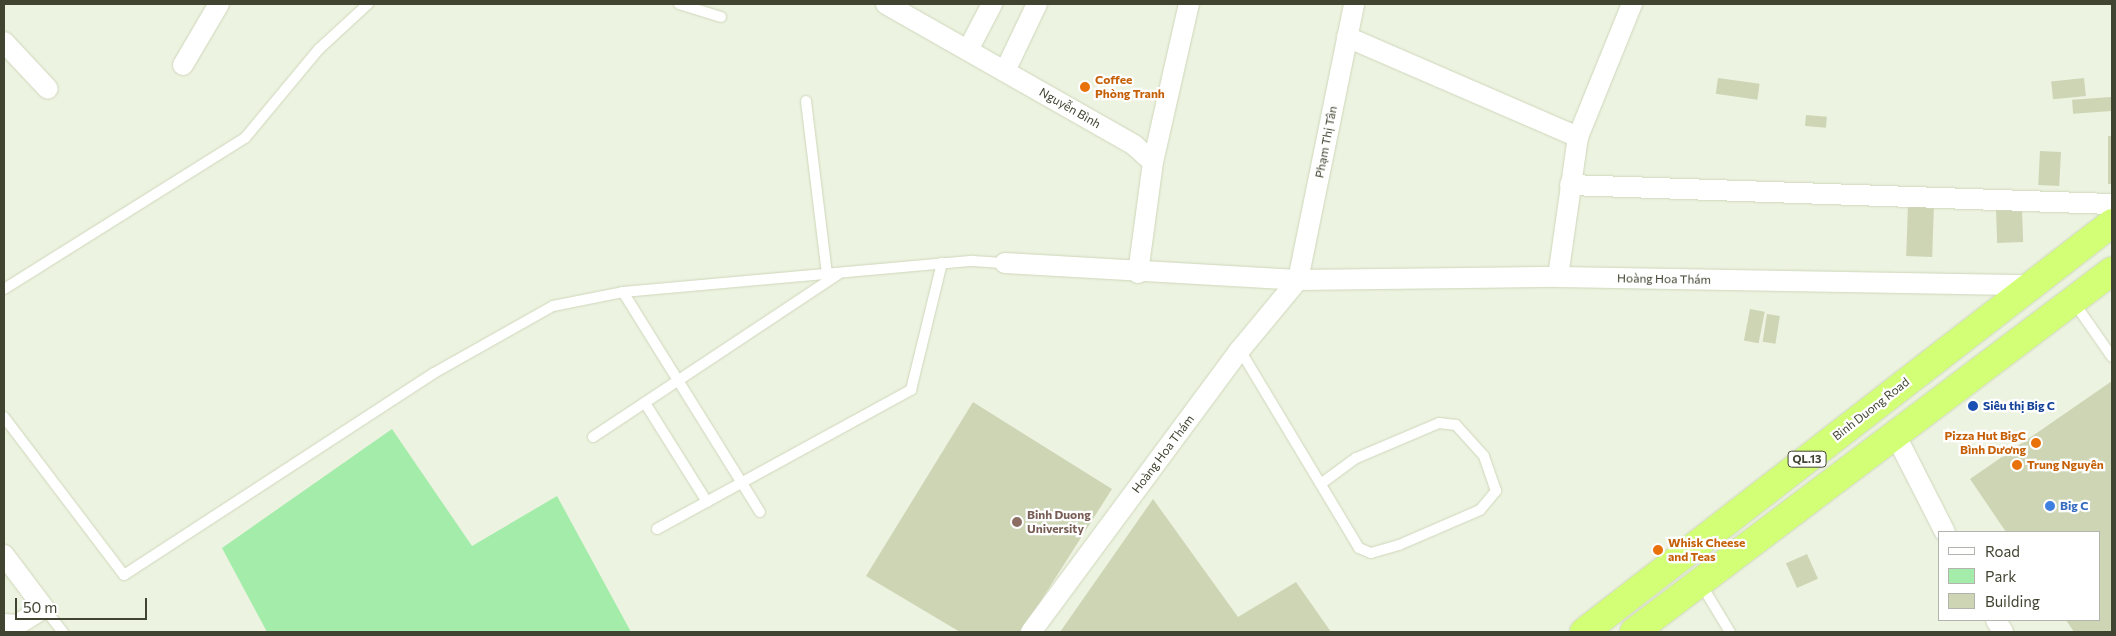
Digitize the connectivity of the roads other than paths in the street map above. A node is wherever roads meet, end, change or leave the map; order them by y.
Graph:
1 (219, 4) edge
2 (368, 4) edge
3 (679, 4) edge
4 (886, 4) edge
5 (992, 4) edge
6 (1038, 4) edge
7 (1189, 4) edge
8 (1354, 4) edge
9 (1632, 4) edge
10 (721, 17) dead end
11 (1347, 37) junction
12 (4, 42) edge
13 (968, 50) junction
14 (183, 65) dead end
15 (1005, 71) junction
16 (48, 89) dead end
17 (806, 100) dead end
18 (1578, 137) junction
19 (1153, 162) junction
20 (1570, 185) junction
21 (2112, 204) edge
22 (2112, 223) edge
23 (1005, 263) joint
24 (942, 264) junction
25 (2112, 271) edge
26 (841, 272) junction
27 (1138, 273) junction
28 (827, 274) junction
29 (1558, 277) junction
30 (1298, 280) junction
31 (2030, 286) junction
32 (2112, 287) edge
33 (4, 289) edge
34 (623, 292) junction
35 (2078, 297) junction
36 (1240, 350) junction
37 (2112, 358) edge
38 (679, 380) junction
39 (645, 403) junction
40 (4, 416) edge
41 (1895, 434) junction
42 (593, 437) dead end
43 (742, 483) junction
44 (1322, 483) junction
45 (707, 502) junction
46 (760, 512) dead end
47 (658, 529) dead end
48 (1944, 531) edge
49 (4, 556) edge
50 (1701, 584) junction
51 (44, 608) junction
52 (1997, 621) edge
53 (4, 624) edge
54 (63, 632) edge
55 (1032, 632) edge
56 (1584, 632) edge
57 (1634, 632) edge
58 (1730, 632) edge
59 (2003, 632) edge

1 - 14 street
2 - 33 lane
3 - 10 lane
4 - 13 street, Nguyễn Bình
5 - 13 street
6 - 15 street
7 - 19 street
8 - 11 street, Phạm Thị Tân
9 - 18 street
11 - 18 street
11 - 30 street, Phạm Thị Tân
12 - 16 street
13 - 15 street, Nguyễn Bình
15 - 19 street, Nguyễn Bình
17 - 28 lane
18 - 20 street
19 - 27 street
20 - 21 street
20 - 29 street
22 - 31 highway, Binh Duong Road / QL.13
23 - 24 lane
23 - 27 street, Hoàng Hoa Thám
24 - 26 lane
24 - 43 lane
25 - 35 highway, QL.13
26 - 28 lane
26 - 38 lane
27 - 30 street, Hoàng Hoa Thám
28 - 34 lane
29 - 30 street, Hoàng Hoa Thám
29 - 31 street, Hoàng Hoa Thám
30 - 36 street, Hoàng Hoa Thám
31 - 56 highway, Binh Duong Road / QL.13
32 - 35 highway
34 - 38 lane
34 - 40 lane
35 - 37 lane
35 - 41 highway, QL.13
36 - 44 lane
36 - 55 street, Hoàng Hoa Thám
38 - 39 lane
38 - 43 lane
39 - 42 lane
39 - 45 lane
41 - 48 street
41 - 50 highway, QL.13
43 - 45 lane
43 - 46 lane
44 - 44 lane
45 - 47 lane
49 - 51 street
50 - 57 highway, QL.13
50 - 58 lane
51 - 53 street
51 - 54 lane
52 - 59 street

